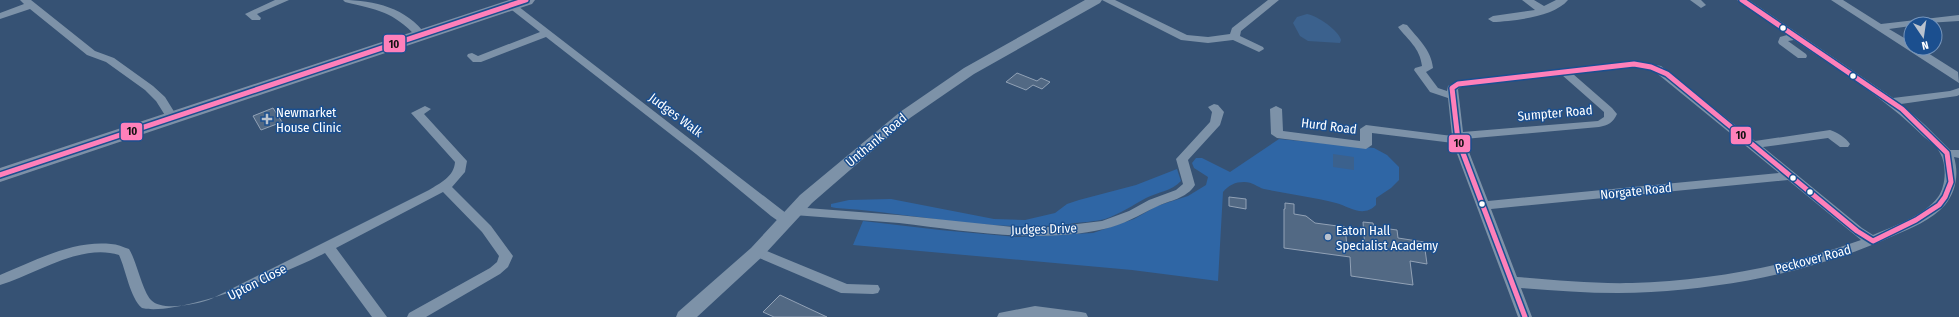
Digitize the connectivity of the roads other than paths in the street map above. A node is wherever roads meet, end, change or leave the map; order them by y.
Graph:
1 (284, 0) edge
2 (348, 0) edge
3 (1094, 0) edge
4 (1107, 0) edge
5 (1274, 0) edge
6 (1527, 0) edge
7 (1563, 0) edge
8 (1742, 0) edge
9 (1836, 0) edge
10 (518, 2) edge
11 (28, 3) edge
12 (1542, 10) junction
13 (250, 14) dead end
14 (1958, 14) edge
15 (0, 16) edge
16 (1493, 19) dead end
17 (1879, 27) junction
18 (1402, 31) dead end
19 (547, 33) junction
20 (421, 35) junction
21 (1796, 36) junction
22 (1234, 37) junction
23 (1903, 42) edge
24 (1259, 49) dead end
25 (1802, 56) dead end
26 (1925, 56) edge
27 (477, 60) dead end
28 (1564, 72) junction
29 (1957, 76) edge
30 (1959, 91) edge
31 (1452, 96) junction
32 (1892, 102) junction
33 (1214, 107) dead end
34 (1276, 109) dead end
35 (417, 113) dead end
36 (172, 118) junction
37 (1818, 125) dead end
38 (1830, 134) junction
39 (1458, 138) junction
40 (1844, 144) dead end
41 (1752, 145) junction
42 (1947, 153) junction
43 (1959, 154) edge
44 (0, 175) edge
45 (1790, 176) junction
46 (444, 186) junction
47 (1483, 206) junction
48 (790, 216) junction
49 (1873, 240) junction
50 (327, 246) junction
51 (757, 252) junction
52 (0, 280) edge
53 (1511, 282) junction
54 (873, 289) dead end
55 (380, 317) edge
56 (414, 317) edge
57 (685, 317) edge
58 (1004, 317) edge
59 (1081, 317) edge
60 (1525, 317) edge

1 - 13 street
2 - 20 street
3 - 48 street, Unthank Road
4 - 22 street
5 - 22 street
6 - 12 street
7 - 12 street
8 - 21 street
9 - 17 street
10 - 19 street, Judges Walk
10 - 20 highway
11 - 15 street
11 - 36 street
12 - 16 street
14 - 17 street
17 - 23 street
18 - 31 street
19 - 27 street
19 - 48 street, Judges Walk
20 - 36 highway
21 - 25 street
21 - 32 street
22 - 24 street
26 - 29 street
28 - 31 street
28 - 39 street, Sumpter Road
28 - 41 street
30 - 32 street
31 - 39 street
32 - 42 street
33 - 48 street, Judges Drive
34 - 39 street, Hurd Road
35 - 46 street, Upton Close
36 - 44 highway
37 - 38 street
38 - 40 street
38 - 41 street
39 - 47 street
41 - 45 street
42 - 43 street
42 - 49 street, Peckover Road
45 - 47 street, Norgate Road
45 - 49 street
46 - 50 street, Upton Close
46 - 56 street
47 - 53 street
48 - 51 street, Unthank Road
49 - 53 street, Peckover Road
50 - 52 street, Upton Close
50 - 55 street
51 - 54 street
51 - 57 street, Unthank Road
53 - 60 street
58 - 59 street

